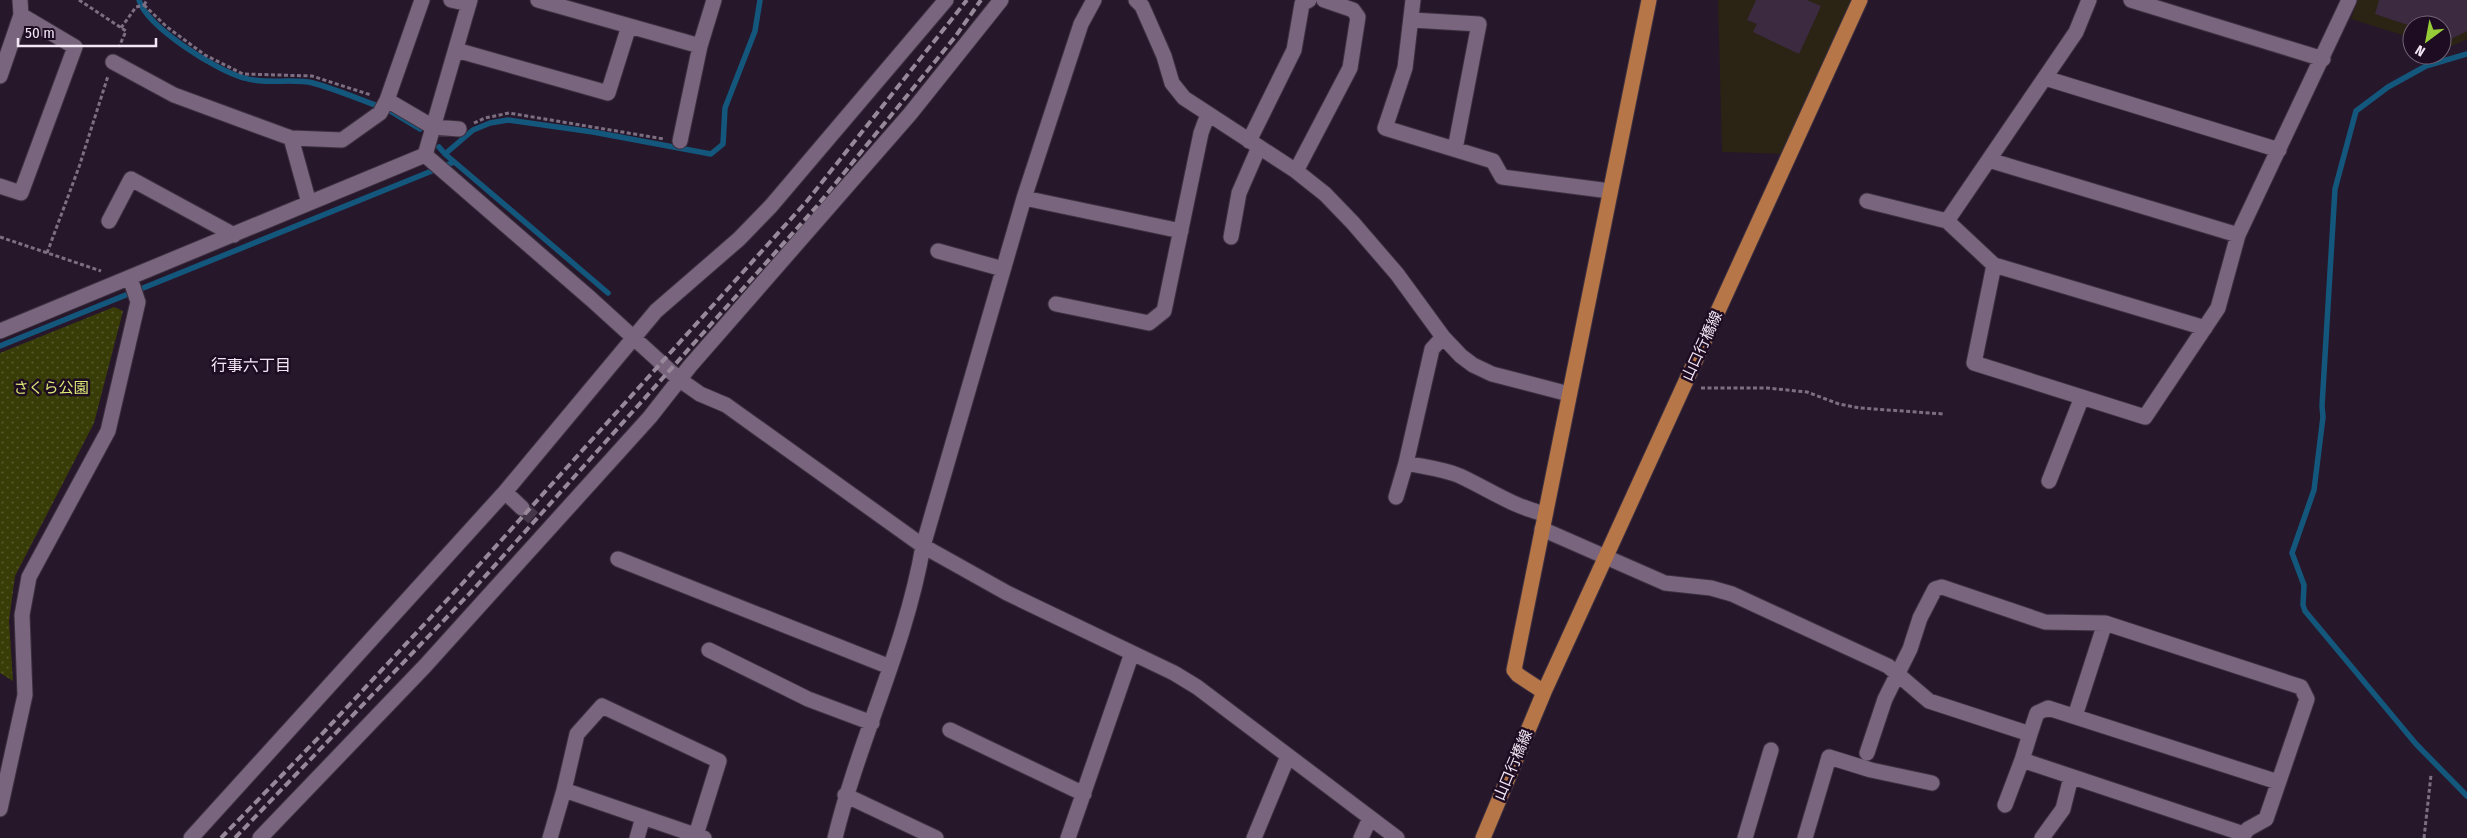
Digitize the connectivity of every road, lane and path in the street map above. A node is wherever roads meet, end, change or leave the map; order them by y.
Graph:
1 (79, 0) edge
2 (147, 0) edge
3 (422, 0) edge
4 (451, 0) edge
5 (538, 0) edge
6 (714, 0) edge
7 (946, 0) edge
8 (1002, 0) edge
9 (1094, 0) edge
10 (1136, 0) edge
11 (1309, 0) edge
12 (1324, 0) edge
13 (1413, 0) edge
14 (1649, 0) edge
15 (1860, 0) edge
16 (2089, 0) edge
17 (2130, 0) edge
18 (2349, 0) edge
19 (470, 2) edge
20 (144, 5) junction
21 (20, 8) edge
22 (1412, 20) junction
23 (629, 26) junction
24 (121, 28) junction
25 (700, 46) junction
26 (456, 50) junction
27 (2323, 59) junction
28 (113, 62) junction
29 (0, 76) edge
30 (2045, 78) junction
31 (388, 100) junction
32 (1208, 114) junction
33 (433, 126) junction
34 (459, 129) joint
35 (291, 138) junction
36 (680, 141) joint
37 (1254, 144) junction
38 (1455, 150) junction
39 (2279, 150) junction
40 (425, 155) junction
41 (1988, 160) junction
42 (1296, 171) junction
43 (0, 186) edge
44 (1610, 191) junction
45 (1024, 198) junction
46 (1867, 201) dead end
47 (309, 204) junction
48 (110, 221) dead end
49 (1947, 221) junction
50 (1181, 231) junction
51 (234, 235) junction
52 (2238, 235) junction
53 (0, 237) edge
54 (1231, 237) dead end
55 (938, 251) dead end
56 (47, 253) junction
57 (1994, 265) junction
58 (1003, 269) junction
59 (124, 281) junction
60 (1056, 304) dead end
61 (2205, 328) junction
62 (0, 331) edge
63 (1443, 337) junction
64 (634, 339) junction
65 (680, 380) junction
66 (1701, 388) dead end
67 (1569, 394) junction
68 (2082, 397) junction
69 (1944, 414) dead end
70 (1406, 463) junction
71 (2049, 481) dead end
72 (505, 492) junction
73 (1396, 497) dead end
74 (522, 508) tunnel mouth
75 (1545, 514) junction
76 (1542, 529) junction
77 (922, 546) junction
78 (1606, 557) junction
79 (618, 559) dead end
80 (2105, 623) junction
81 (709, 650) dead end
82 (1132, 653) junction
83 (890, 667) junction
84 (1898, 674) junction
85 (1544, 692) junction
86 (2075, 716) junction
87 (872, 723) junction
88 (950, 730) dead end
89 (2030, 734) junction
90 (1771, 750) dead end
91 (1867, 753) dead end
92 (1288, 756) junction
93 (2022, 760) junction
94 (2431, 775) dead end
95 (2071, 777) junction
96 (2278, 782) junction
97 (1932, 783) dead end
98 (564, 790) junction
99 (1084, 794) junction
100 (845, 795) junction
101 (2005, 805) dead end
102 (0, 809) edge
103 (643, 817) junction
104 (1370, 818) junction
105 (701, 836) edge
106 (191, 838) edge
107 (260, 838) edge
108 (550, 838) edge
109 (637, 838) edge
110 (835, 838) edge
111 (936, 838) edge
112 (1068, 838) edge
113 (1254, 838) edge
114 (1361, 838) edge
115 (1397, 838) edge
116 (1483, 838) edge
117 (1745, 838) edge
118 (1805, 838) edge
119 (2042, 838) edge
120 (2424, 838) edge

1 - 24 path
2 - 20 path
3 - 31 street
4 - 19 street
5 - 23 street
6 - 25 street
7 - 64 street
8 - 65 street
9 - 45 street
10 - 32 street
11 - 37 street
12 - 42 street
13 - 22 street
14 - 44 main road
15 - 78 main road, 山口行橋線
16 - 30 street
17 - 27 street
18 - 27 street
19 - 26 street
20 - 24 path
20 - 31 path
21 - 29 street
21 - 43 street
22 - 38 street
22 - 38 street
23 - 25 street
23 - 26 street
24 - 28 path
25 - 36 street
26 - 33 street
27 - 39 street
28 - 35 street
28 - 56 path
30 - 39 street
30 - 41 street
31 - 33 street
31 - 35 street
32 - 37 street
32 - 50 street
33 - 34 street
33 - 40 street
34 - 36 path
35 - 47 street
37 - 42 street
37 - 54 street
38 - 44 street
39 - 52 street
40 - 47 street
40 - 64 street
41 - 49 street
41 - 52 street
42 - 63 street
44 - 67 main road
45 - 50 street
45 - 58 street
46 - 49 street
47 - 51 street
48 - 51 street
49 - 57 street
50 - 60 street
51 - 59 street
52 - 61 street
53 - 56 path
55 - 58 street
56 - 59 path
57 - 61 street
57 - 68 street
58 - 77 street
59 - 62 street
59 - 102 street
61 - 68 street
63 - 67 street
63 - 70 street
64 - 65 street
64 - 72 street
65 - 77 street
65 - 107 street
66 - 69 path
67 - 75 main road
68 - 71 street
70 - 73 street
70 - 75 street
72 - 74 street
72 - 106 street
75 - 76 main road
76 - 78 street
76 - 85 main road
77 - 82 street
77 - 83 street
78 - 84 street
78 - 85 main road, 山口行橋線
79 - 83 street
80 - 84 street
80 - 86 street
80 - 96 street
81 - 87 street
82 - 92 street
82 - 99 street
83 - 87 street
84 - 89 street
84 - 91 street
85 - 116 main road, 山口行橋線
86 - 89 street
86 - 96 street
87 - 100 street
88 - 99 street
89 - 93 street
90 - 117 street
92 - 104 street
92 - 113 street
93 - 95 street
93 - 101 street
94 - 120 path
95 - 96 street
95 - 119 street
97 - 118 street
98 - 103 street
98 - 105 street
98 - 108 street
99 - 112 street
100 - 110 street
100 - 111 street
103 - 105 street
103 - 109 street
104 - 114 street
104 - 115 street

